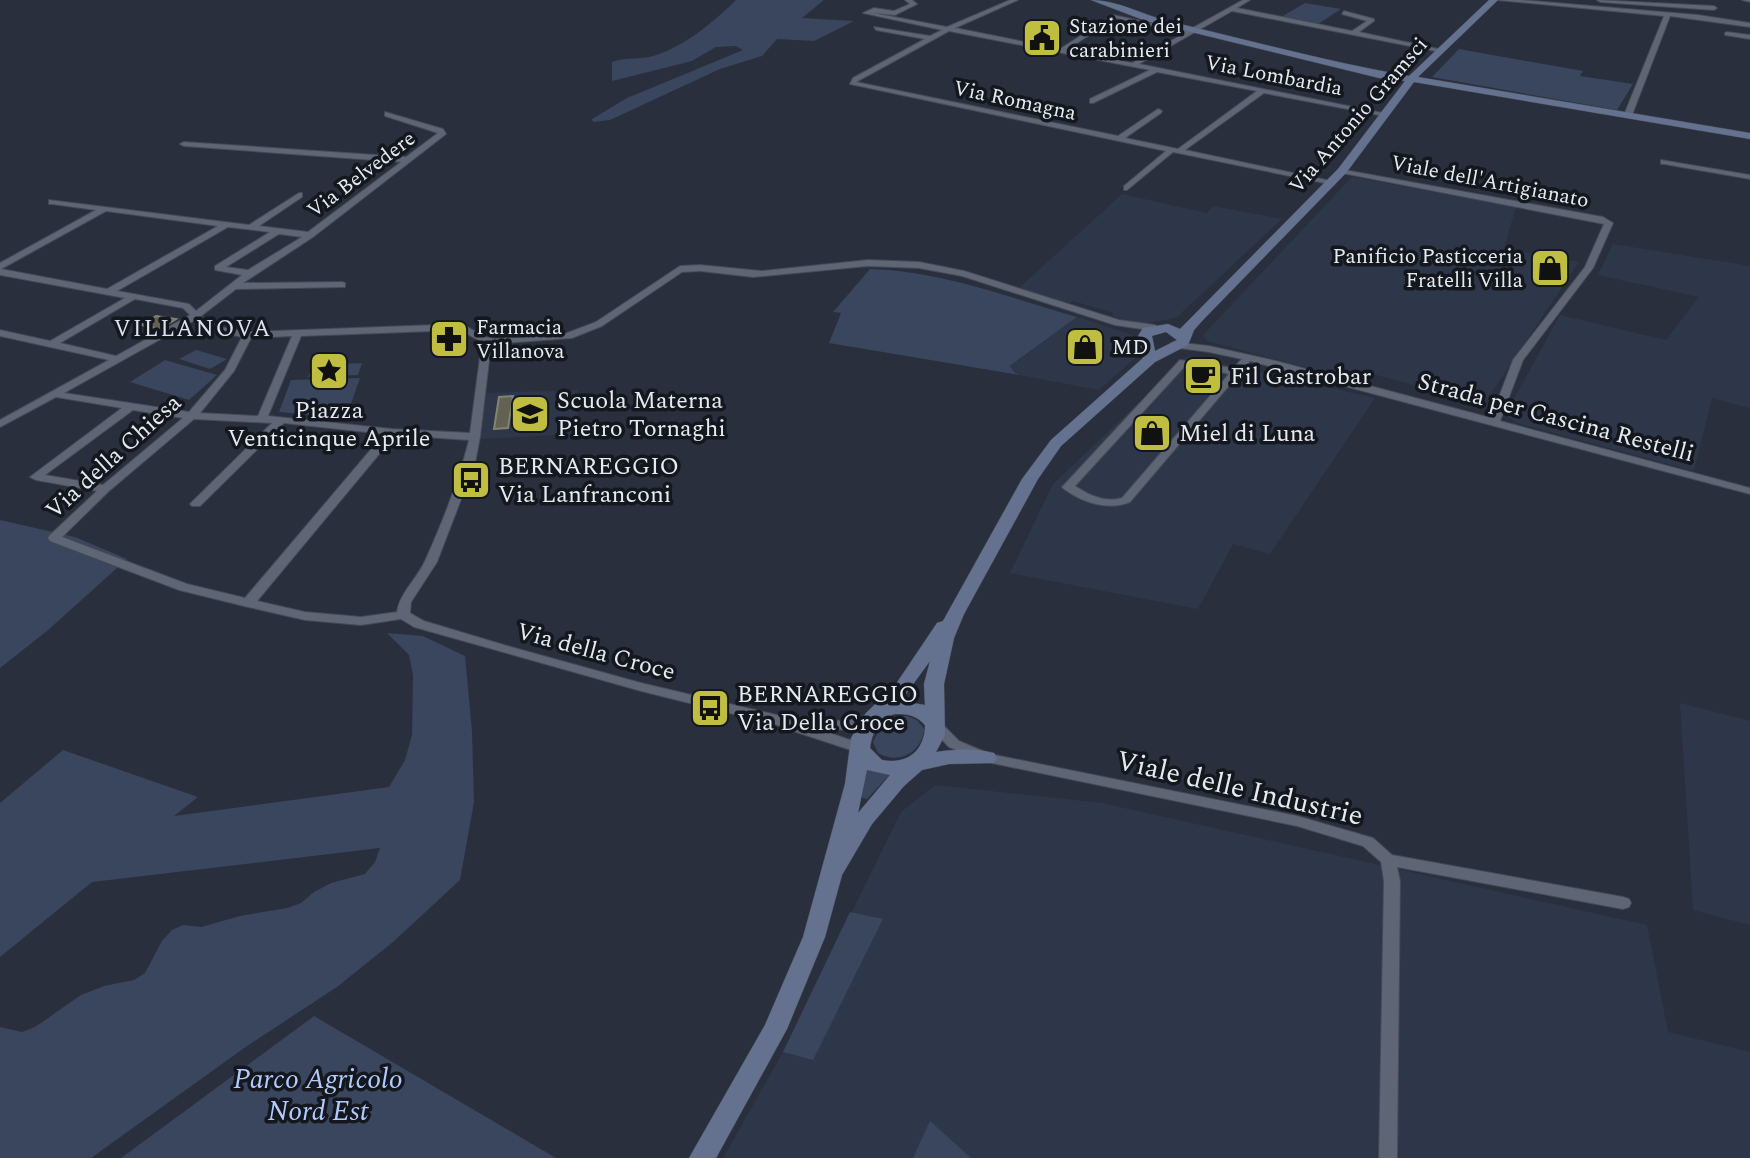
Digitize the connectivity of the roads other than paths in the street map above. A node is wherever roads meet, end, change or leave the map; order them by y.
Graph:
1 (908, 0) edge
2 (1015, 0) edge
3 (1095, 0) edge
4 (1247, 0) edge
5 (1493, 0) edge
6 (1500, 0) edge
7 (1600, 0) edge
8 (1712, 0) edge
9 (1530, 2) edge
10 (1714, 8) junction
11 (1231, 9) junction
12 (1604, 11) junction
13 (1344, 13) dead end
14 (1667, 15) junction
15 (1712, 19) junction
16 (1750, 25) edge
17 (876, 29) dead end
18 (947, 29) junction
19 (1189, 32) junction
20 (1353, 33) junction
21 (1727, 34) dead end
22 (1750, 37) edge
23 (930, 38) junction
24 (1062, 50) junction
25 (1440, 50) junction
26 (1135, 64) junction
27 (1157, 69) junction
28 (1411, 80) junction
29 (1262, 91) junction
30 (1093, 102) dead end
31 (1158, 111) dead end
32 (388, 114) dead end
33 (1384, 114) junction
34 (1628, 115) junction
35 (1746, 136) edge
36 (1118, 139) junction
37 (184, 144) dead end
38 (1174, 151) junction
39 (409, 160) junction
40 (1664, 162) dead end
41 (1342, 171) junction
42 (1750, 177) edge
43 (1331, 183) junction
44 (1127, 188) dead end
45 (299, 195) dead end
46 (52, 202) dead end
47 (104, 209) junction
48 (223, 226) dead end
49 (250, 228) junction
50 (275, 233) dead end
51 (310, 235) junction
52 (0, 270) edge
53 (250, 273) junction
54 (342, 285) dead end
55 (236, 286) junction
56 (108, 292) junction
57 (134, 296) junction
58 (197, 315) junction
59 (1196, 318) junction
60 (1155, 332) junction
61 (0, 333) edge
62 (248, 335) junction
63 (297, 335) junction
64 (487, 341) junction
65 (1179, 341) junction
66 (52, 344) junction
67 (1209, 349) joint
68 (1248, 358) junction
69 (118, 359) junction
70 (1150, 359) junction
71 (1236, 372) junction
72 (54, 394) junction
73 (130, 407) junction
74 (192, 416) junction
75 (262, 419) junction
76 (281, 421) junction
77 (1494, 421) junction
78 (0, 424) edge
79 (392, 432) junction
80 (475, 437) junction
81 (105, 489) junction
82 (1750, 491) edge
83 (196, 504) dead end
84 (248, 603) junction
85 (954, 614) junction
86 (403, 615) junction
87 (877, 714) junction
88 (781, 721) junction
89 (935, 725) junction
90 (860, 748) junction
91 (987, 758) junction
92 (913, 765) junction
93 (1388, 860) junction
94 (834, 869) junction
95 (1623, 903) dead end
96 (702, 1158) edge
97 (1388, 1158) edge

1 - 18 street, Via Lombardia
2 - 18 street
3 - 19 street
4 - 11 street
5 - 25 street, Via Antonio Gramsci
6 - 9 street
7 - 10 street
7 - 12 street
8 - 10 street
9 - 12 street
10 - 15 street
11 - 19 street
11 - 20 street
12 - 14 street
13 - 20 street
14 - 15 street
14 - 34 street
15 - 16 street
17 - 23 street
18 - 23 street
18 - 24 street, Via Lombardia
19 - 24 street
19 - 26 street
19 - 28 street
20 - 25 street
21 - 22 street
23 - 36 street, Via Romagna
24 - 26 street, Via Lombardia
25 - 28 street, Via Antonio Gramsci
26 - 27 street, Via Lombardia
27 - 29 street, Via Lombardia
27 - 30 street
28 - 33 street, Via Antonio Gramsci
28 - 34 street
29 - 33 street, Via Lombardia
29 - 38 street
31 - 36 street
32 - 39 street, Via Belvedere
33 - 41 street, Via Antonio Gramsci
34 - 35 street
36 - 38 street, Via Romagna
37 - 39 street
38 - 43 street
38 - 44 street
39 - 51 street, Via Belvedere
40 - 42 street
41 - 43 street, Via Antonio Gramsci
41 - 77 street, Viale dell'Artigianato
43 - 59 street, Via Antonio Gramsci
45 - 49 street
46 - 47 street
47 - 49 street
47 - 52 street
48 - 56 street
49 - 51 street
50 - 53 street
51 - 53 street, Via Belvedere
52 - 56 street
53 - 55 street, Via Belvedere
54 - 55 street
55 - 58 street, Via Belvedere
56 - 57 street
57 - 58 street
57 - 66 street
58 - 62 street
58 - 69 street, Via Belvedere
59 - 60 street, Via Antonio Gramsci
59 - 65 street, Via Antonio Gramsci
60 - 64 street
60 - 65 street
60 - 70 street
61 - 66 street
62 - 63 street
62 - 74 street, Via della Chiesa
63 - 64 street
63 - 75 street
64 - 80 street
65 - 67 street
65 - 70 street, Via Antonio Gramsci
66 - 69 street
67 - 68 street, Strada per Cascina Restelli
68 - 71 street
68 - 77 street, Strada per Cascina Restelli
69 - 72 street, Via Belvedere
70 - 85 street, Via Antonio Gramsci
71 - 71 street
72 - 73 street
72 - 78 street, Via Belvedere
73 - 74 street
73 - 81 street
74 - 75 street
74 - 81 street, Via della Chiesa
75 - 76 street
76 - 79 street
76 - 83 street
77 - 82 street, Strada per Cascina Restelli
79 - 80 street
79 - 84 street
80 - 86 street
81 - 84 street, Via della Chiesa
84 - 86 street
85 - 87 street
85 - 89 street
86 - 88 street, Via della Croce
87 - 88 street
87 - 89 street
87 - 90 street
88 - 90 street
89 - 91 street, Viale delle Industrie
89 - 92 street
90 - 92 street
90 - 94 street
91 - 92 street
91 - 93 street, Viale delle Industrie
92 - 94 street
93 - 95 street
93 - 97 street
94 - 96 street

